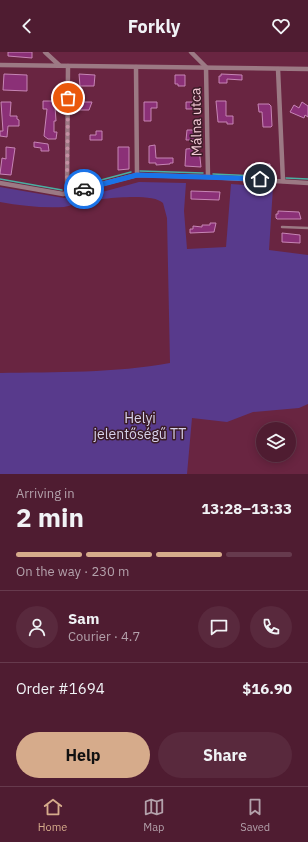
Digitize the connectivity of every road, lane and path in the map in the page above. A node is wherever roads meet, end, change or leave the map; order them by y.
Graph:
1 (45, 52) edge
2 (191, 52) edge
3 (0, 65) edge
4 (59, 65) junction
5 (68, 66) junction
6 (136, 67) junction
7 (206, 67) junction
8 (278, 69) junction
9 (308, 69) edge
10 (137, 175) junction
11 (208, 177) junction
12 (283, 181) junction
13 (0, 183) edge
14 (308, 183) edge
15 (67, 193) junction
16 (282, 226) dead end
17 (308, 228) edge

1 - 4 street
2 - 7 street
3 - 4 street
4 - 5 street
5 - 6 street
5 - 15 street
6 - 7 street
6 - 10 street
7 - 8 street
7 - 11 street, Málna utca
8 - 9 street
8 - 12 street
10 - 11 street
10 - 15 street
11 - 12 street
12 - 14 street
13 - 15 street
16 - 17 lane

